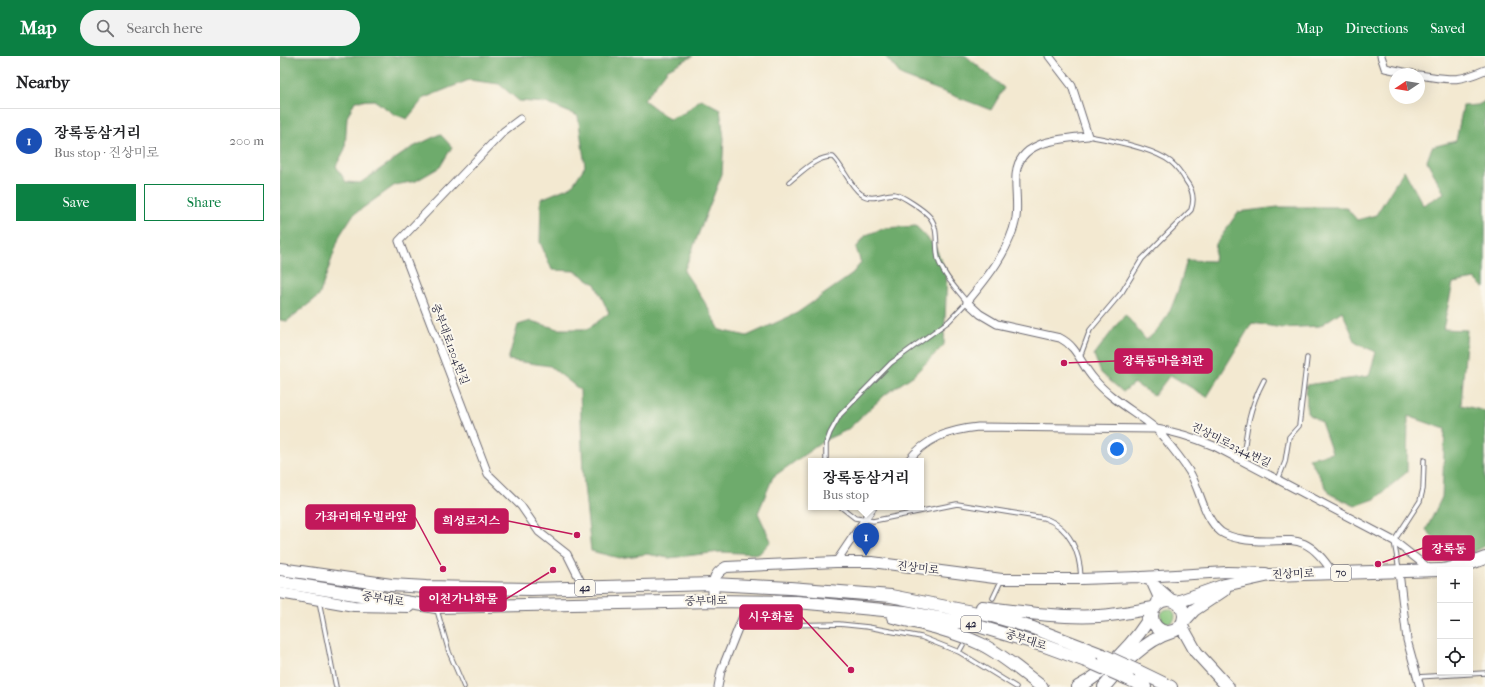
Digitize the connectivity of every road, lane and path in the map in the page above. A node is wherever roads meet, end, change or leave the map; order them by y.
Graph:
1 (1049, 56) edge
2 (1381, 56) edge
3 (1389, 69) edge
4 (1485, 70) edge
5 (1425, 76) edge
6 (520, 119) dead end
7 (1088, 136) junction
8 (789, 182) dead end
9 (967, 302) junction
10 (1080, 357) junction
11 (1307, 358) dead end
12 (1264, 380) dead end
13 (1156, 429) junction
14 (826, 458) edge
15 (911, 458) edge
16 (1424, 460) dead end
17 (1243, 462) junction
18 (1278, 480) junction
19 (845, 510) edge
20 (871, 510) edge
21 (923, 510) edge
22 (924, 510) edge
23 (864, 520) junction
24 (1394, 541) junction
25 (1485, 558) edge
26 (836, 562) junction
27 (280, 563) edge
28 (1459, 567) edge
29 (280, 569) edge
30 (1437, 570) edge
31 (1437, 571) edge
32 (1399, 572) junction
33 (298, 573) junction
34 (1333, 573) junction
35 (1282, 574) junction
36 (1138, 577) junction
37 (1002, 578) junction
38 (1081, 579) junction
39 (1150, 580) junction
40 (1243, 581) junction
41 (280, 582) edge
42 (713, 584) junction
43 (433, 587) junction
44 (584, 588) junction
45 (280, 593) edge
46 (891, 596) junction
47 (993, 598) dead end
48 (319, 600) junction
49 (714, 600) junction
50 (749, 601) junction
51 (1174, 601) junction
52 (843, 606) junction
53 (436, 607) junction
54 (1154, 608) junction
55 (1179, 626) junction
56 (963, 645) dead end
57 (959, 652) junction
58 (1485, 673) edge
59 (1133, 675) junction
60 (1418, 682) edge
61 (336, 687) edge
62 (464, 687) edge
63 (718, 687) edge
64 (1016, 687) edge
65 (1042, 687) edge
66 (1078, 687) edge
67 (1104, 687) edge
68 (1145, 687) edge
69 (1171, 687) edge
70 (1228, 687) edge
71 (1411, 687) edge

1 - 7 street
2 - 3 street
4 - 5 street
6 - 44 street, 중부대로1204번길
7 - 9 street
7 - 10 lane
8 - 9 lane
9 - 10 street
9 - 14 lane
10 - 13 street
11 - 18 lane
12 - 17 lane
13 - 15 street, 진상미로2344번길
13 - 17 street, 진상미로2344번길
13 - 34 street
16 - 24 lane
17 - 18 street, 진상미로2344번길
18 - 24 street, 진상미로2344번길
19 - 23 lane
20 - 23 street
21 - 23 lane
22 - 38 lane
23 - 26 street
24 - 30 street, 진상미로2344번길
24 - 32 lane
25 - 28 main road, 진상미로 / 70
26 - 37 street, 진상미로
26 - 42 street, 진상미로
27 - 33 lane
29 - 33 main road, 중부대로 / 42
31 - 32 main road, 진상미로 / 70
32 - 34 main road, 진상미로 / 70
32 - 60 street
33 - 43 main road, 중부대로 / 42
34 - 35 main road, 진상미로 / 70
35 - 36 street
35 - 40 main road, 진상미로 / 70
36 - 38 street, 진상미로
36 - 39 street, 진상미로
37 - 38 street, 진상미로
37 - 47 lane
39 - 51 street
39 - 54 street
40 - 51 main road, 진상미로
40 - 55 main road
41 - 53 main road, 중부대로 / 42
42 - 44 main road, 중부대로 / 42
42 - 46 main road, 중부대로 / 42
42 - 49 street
43 - 44 main road, 중부대로 / 42
43 - 53 lane
45 - 48 street
46 - 54 main road
46 - 59 main road, 중부대로 / 42, bridge
48 - 53 street
48 - 61 lane
49 - 50 main road, 중부대로 / 42
49 - 53 main road, 중부대로 / 42
50 - 52 main road, 중부대로 / 42
50 - 57 lane
50 - 63 street
51 - 54 main road
51 - 55 main road
52 - 59 main road, 중부대로 / 42, bridge
52 - 65 main road
53 - 62 lane
54 - 55 main road
54 - 66 main road
55 - 67 main road
55 - 70 main road
56 - 57 lane
57 - 64 lane
58 - 60 lane
59 - 68 main road, 중부대로 / 42
59 - 69 main road, 중부대로 / 42
60 - 71 street

